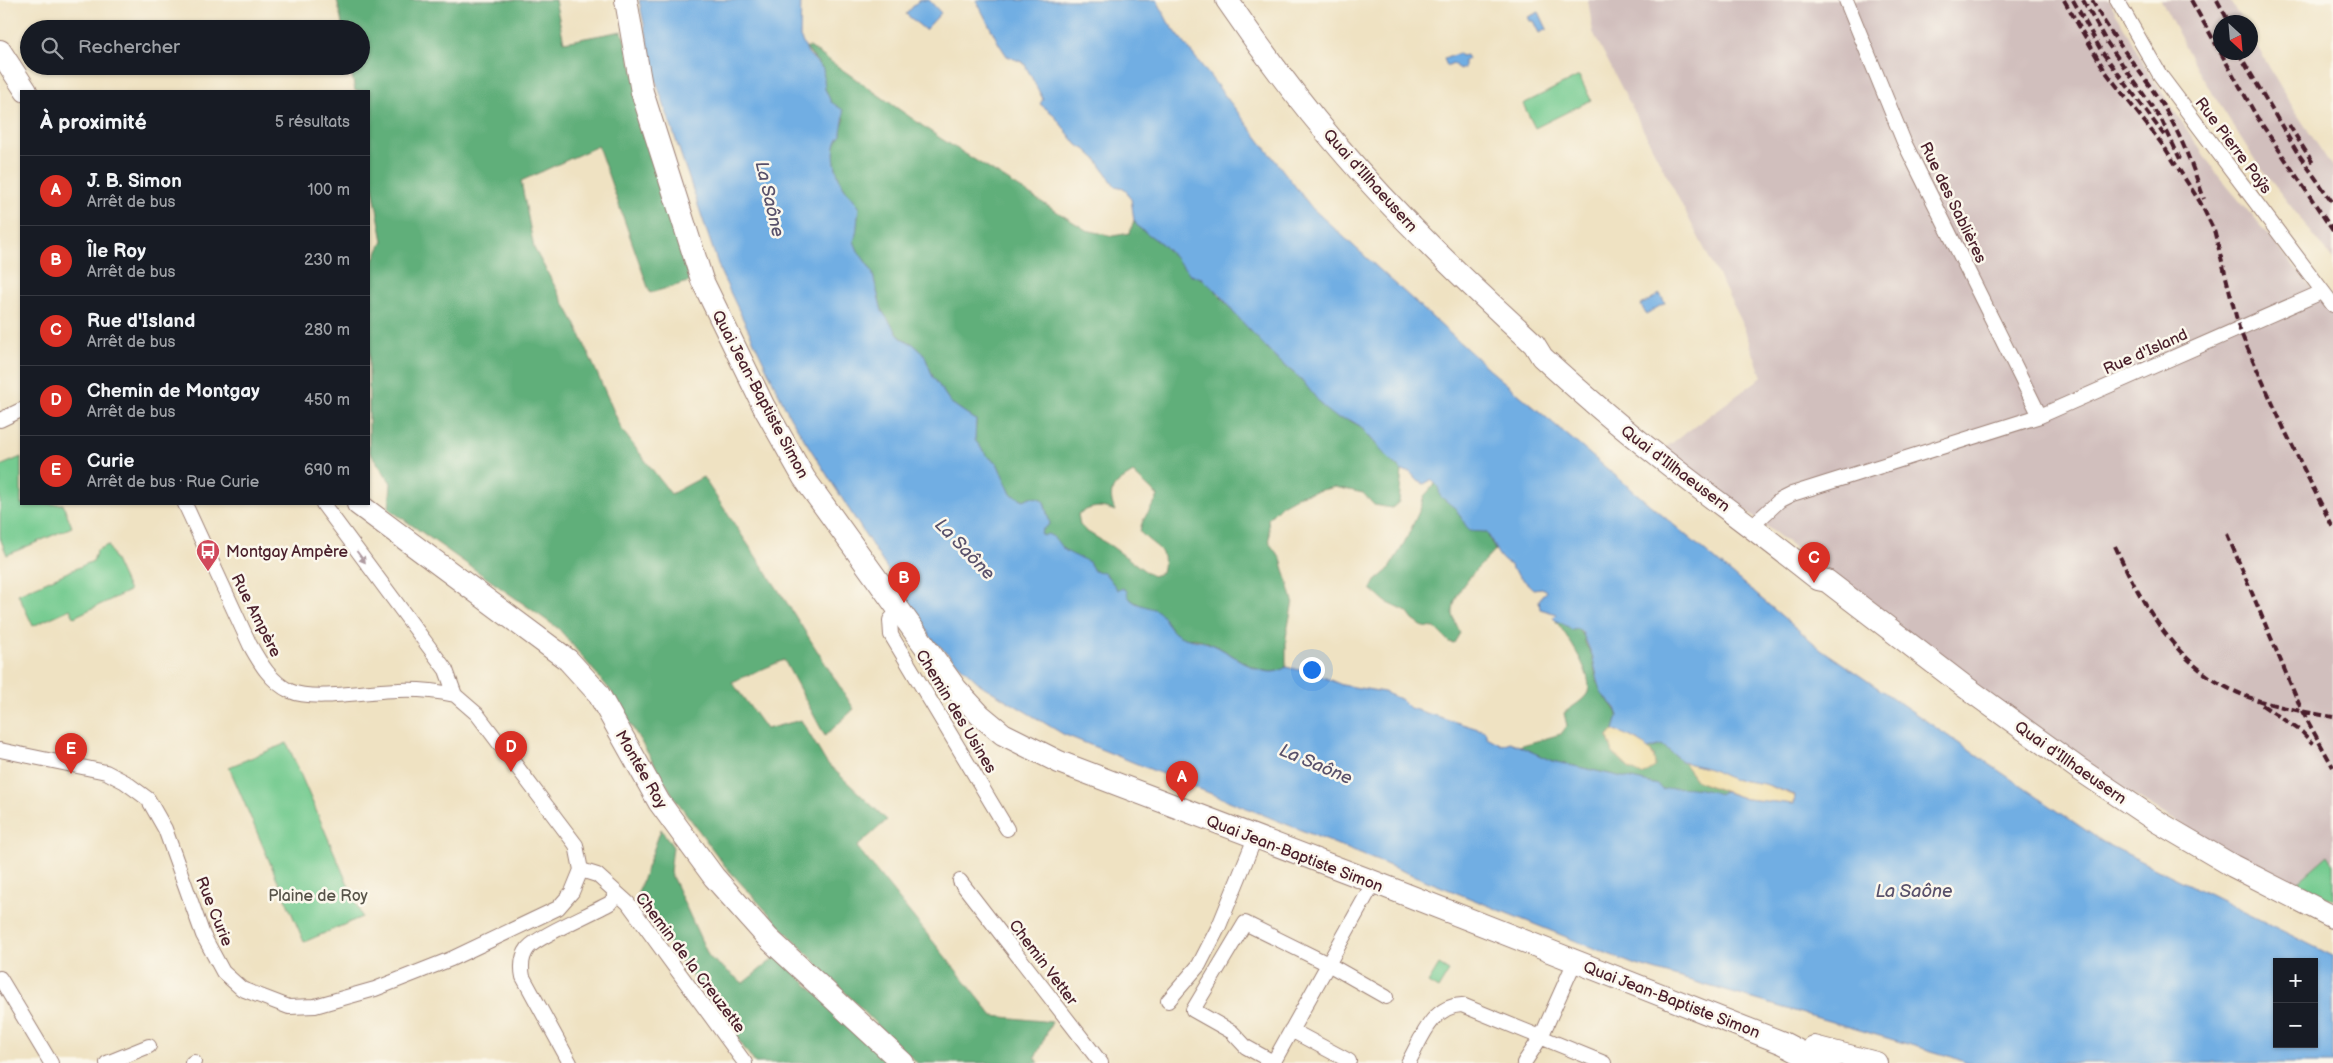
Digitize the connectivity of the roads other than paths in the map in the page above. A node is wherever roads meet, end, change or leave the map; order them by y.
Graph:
1 (626, 0) edge
2 (1226, 0) edge
3 (1846, 0) edge
4 (2117, 0) edge
5 (0, 51) edge
6 (25, 90) edge
7 (2322, 292) junction
8 (2333, 304) edge
9 (20, 410) edge
10 (2040, 416) junction
11 (0, 420) edge
12 (185, 505) edge
13 (323, 505) edge
14 (359, 505) edge
15 (1754, 523) junction
16 (899, 610) junction
17 (455, 695) junction
18 (0, 750) edge
19 (1007, 829) dead end
20 (1255, 838) junction
21 (581, 870) junction
22 (960, 881) dead end
23 (1374, 882) junction
24 (618, 894) junction
25 (2333, 917) edge
26 (1575, 961) junction
27 (1328, 964) junction
28 (0, 978) edge
29 (1386, 997) dead end
30 (1168, 1001) dead end
31 (1291, 1030) junction
32 (1541, 1037) junction
33 (1783, 1042) junction
34 (149, 1046) dead end
35 (1349, 1061) dead end
36 (1273, 1062) edge
37 (52, 1063) edge
38 (107, 1063) edge
39 (570, 1063) edge
40 (744, 1063) edge
41 (903, 1063) edge
42 (1100, 1063) edge
43 (1408, 1063) edge
44 (1524, 1063) edge
45 (1604, 1063) edge
46 (1829, 1063) edge
47 (1876, 1063) edge

1 - 16 main road, Quai Jean-Baptiste Simon
2 - 15 main road, Quai d'Illhaeusern
3 - 10 street, Rue des Sablières
4 - 7 street, Rue Pierre Paÿs
5 - 6 main road
7 - 8 street, Rue Pierre Paÿs
7 - 10 street, Rue d'Island
9 - 11 street
10 - 15 street, Rue d'Island
12 - 17 street, Rue Ampère
13 -> 17 street
14 - 41 main road, Montée Roy
15 - 25 main road, Quai d'Illhaeusern
16 - 19 street, Chemin des Usines
16 - 20 main road, Quai Jean-Baptiste Simon
17 - 21 street
18 - 21 street, Rue Curie
20 - 23 main road, Quai Jean-Baptiste Simon
20 - 30 street
21 - 24 street, Chemin de la Creuzette
22 - 42 street, Chemin Vetter
23 - 26 main road, Quai Jean-Baptiste Simon
23 - 27 street
24 - 39 street
24 - 40 street, Chemin de la Creuzette
26 - 32 street
26 - 33 main road, Quai Jean-Baptiste Simon
27 - 29 street
27 - 31 street
27 - 36 street
28 - 37 street
31 - 35 street
31 - 36 street
32 - 43 street
32 - 44 street
32 - 45 street
33 - 46 main road, Quai Jean-Baptiste Simon
33 - 47 main road, Quai Jean-Baptiste Simon
34 - 38 street

